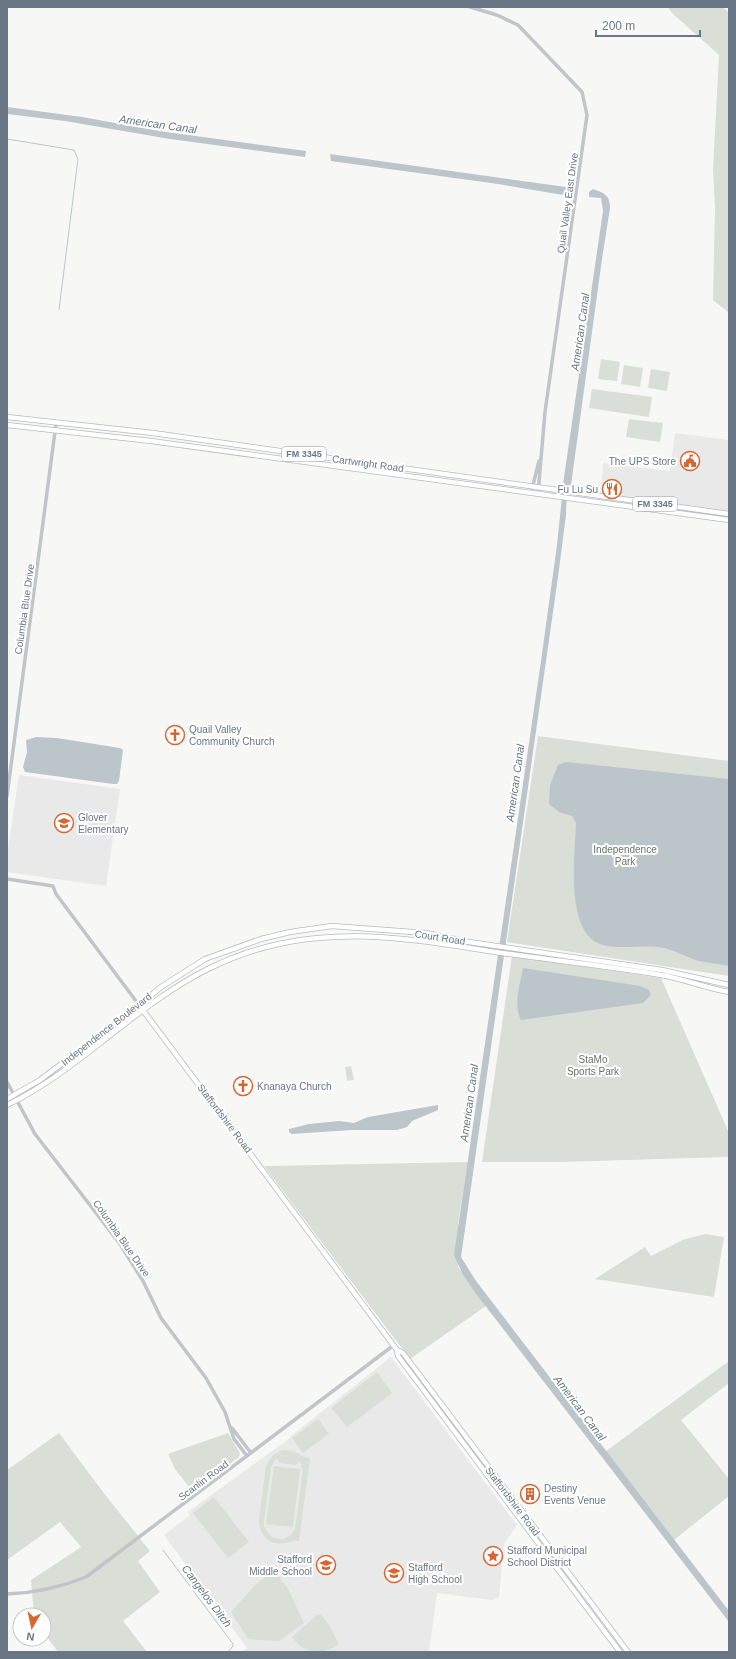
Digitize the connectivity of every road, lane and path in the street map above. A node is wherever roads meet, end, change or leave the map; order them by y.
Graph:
1 (470, 7) edge
2 (7, 417) edge
3 (56, 424) junction
4 (7, 425) edge
5 (56, 431) junction
6 (259, 448) junction
7 (258, 455) junction
8 (540, 458) junction
9 (477, 479) junction
10 (476, 486) junction
11 (532, 487) junction
12 (539, 488) junction
13 (531, 493) junction
14 (538, 494) junction
15 (729, 514) edge
16 (729, 520) edge
17 (7, 796) edge
18 (7, 879) edge
19 (290, 932) junction
20 (292, 940) junction
21 (519, 949) junction
22 (554, 954) junction
23 (519, 955) junction
24 (205, 959) joint
25 (553, 960) junction
26 (207, 969) joint
27 (729, 985) edge
28 (729, 992) edge
29 (139, 1005) junction
30 (143, 1010) junction
31 (68, 1062) junction
32 (7, 1082) edge
33 (13, 1096) junction
34 (7, 1099) edge
35 (16, 1100) junction
36 (7, 1105) edge
37 (394, 1345) junction
38 (397, 1350) junction
39 (231, 1426) junction
40 (251, 1453) junction
41 (247, 1456) junction
42 (7, 1594) edge
43 (620, 1652) edge
44 (628, 1652) edge

1 - 8 street, Quail Valley East Drive
2 - 3 main road, Cartwright Road / FM 3345
3 - 5 street, Columbia Blue Drive
3 - 6 main road, Cartwright Road / FM 3345
4 - 5 main road, Cartwright Road / FM 3345
5 - 7 main road, Cartwright Road / FM 3345
5 - 17 street, Columbia Blue Drive
6 - 7 main road
6 - 9 main road, Cartwright Road / FM 3345
7 - 10 main road, Cartwright Road / FM 3345
8 - 11 street, Quail Valley East Drive
8 - 12 street, Quail Valley East Drive
9 - 10 main road
9 - 11 main road, Cartwright Road / FM 3345
10 - 13 main road, Cartwright Road / FM 3345
11 - 12 main road, Cartwright Road / FM 3345
11 - 13 street, Quail Valley East Drive
12 - 14 street, Quail Valley East Drive
12 - 15 main road, Cartwright Road / FM 3345
13 - 14 main road, Cartwright Road / FM 3345
14 - 16 main road, Cartwright Road / FM 3345
18 - 29 street, Staffordshire Road
19 - 20 main road
19 - 21 main road, Court Road
19 - 24 main road, Court Road
20 - 23 main road, Court Road
20 - 26 main road, Court Road
21 - 22 main road, Court Road
21 - 23 main road
22 - 25 main road
22 - 27 main road, Court Road
23 - 25 main road, Court Road
24 - 29 main road, Independence Boulevard
25 - 28 main road, Court Road
26 - 30 main road, Independence Boulevard
29 - 30 main road, Staffordshire Road
29 - 31 main road, Independence Boulevard
30 - 31 main road, Independence Boulevard
30 - 37 main road, Staffordshire Road
31 - 33 main road, Independence Boulevard
31 - 35 main road, Independence Boulevard
32 - 33 street, Columbia Blue Drive
33 - 34 main road, Independence Boulevard
33 - 35 street, Columbia Blue Drive
35 - 36 main road, Independence Boulevard
35 - 39 street, Columbia Blue Drive
37 - 38 main road, Staffordshire Road
37 - 40 street, Scanlin Road
38 - 43 main road, Staffordshire Road
38 - 44 main road, Staffordshire Road
39 - 40 street, Columbia Blue Drive
39 - 41 street, Columbia Blue Drive
40 - 41 street, Scanlin Road
41 - 42 street, Scanlin Road

